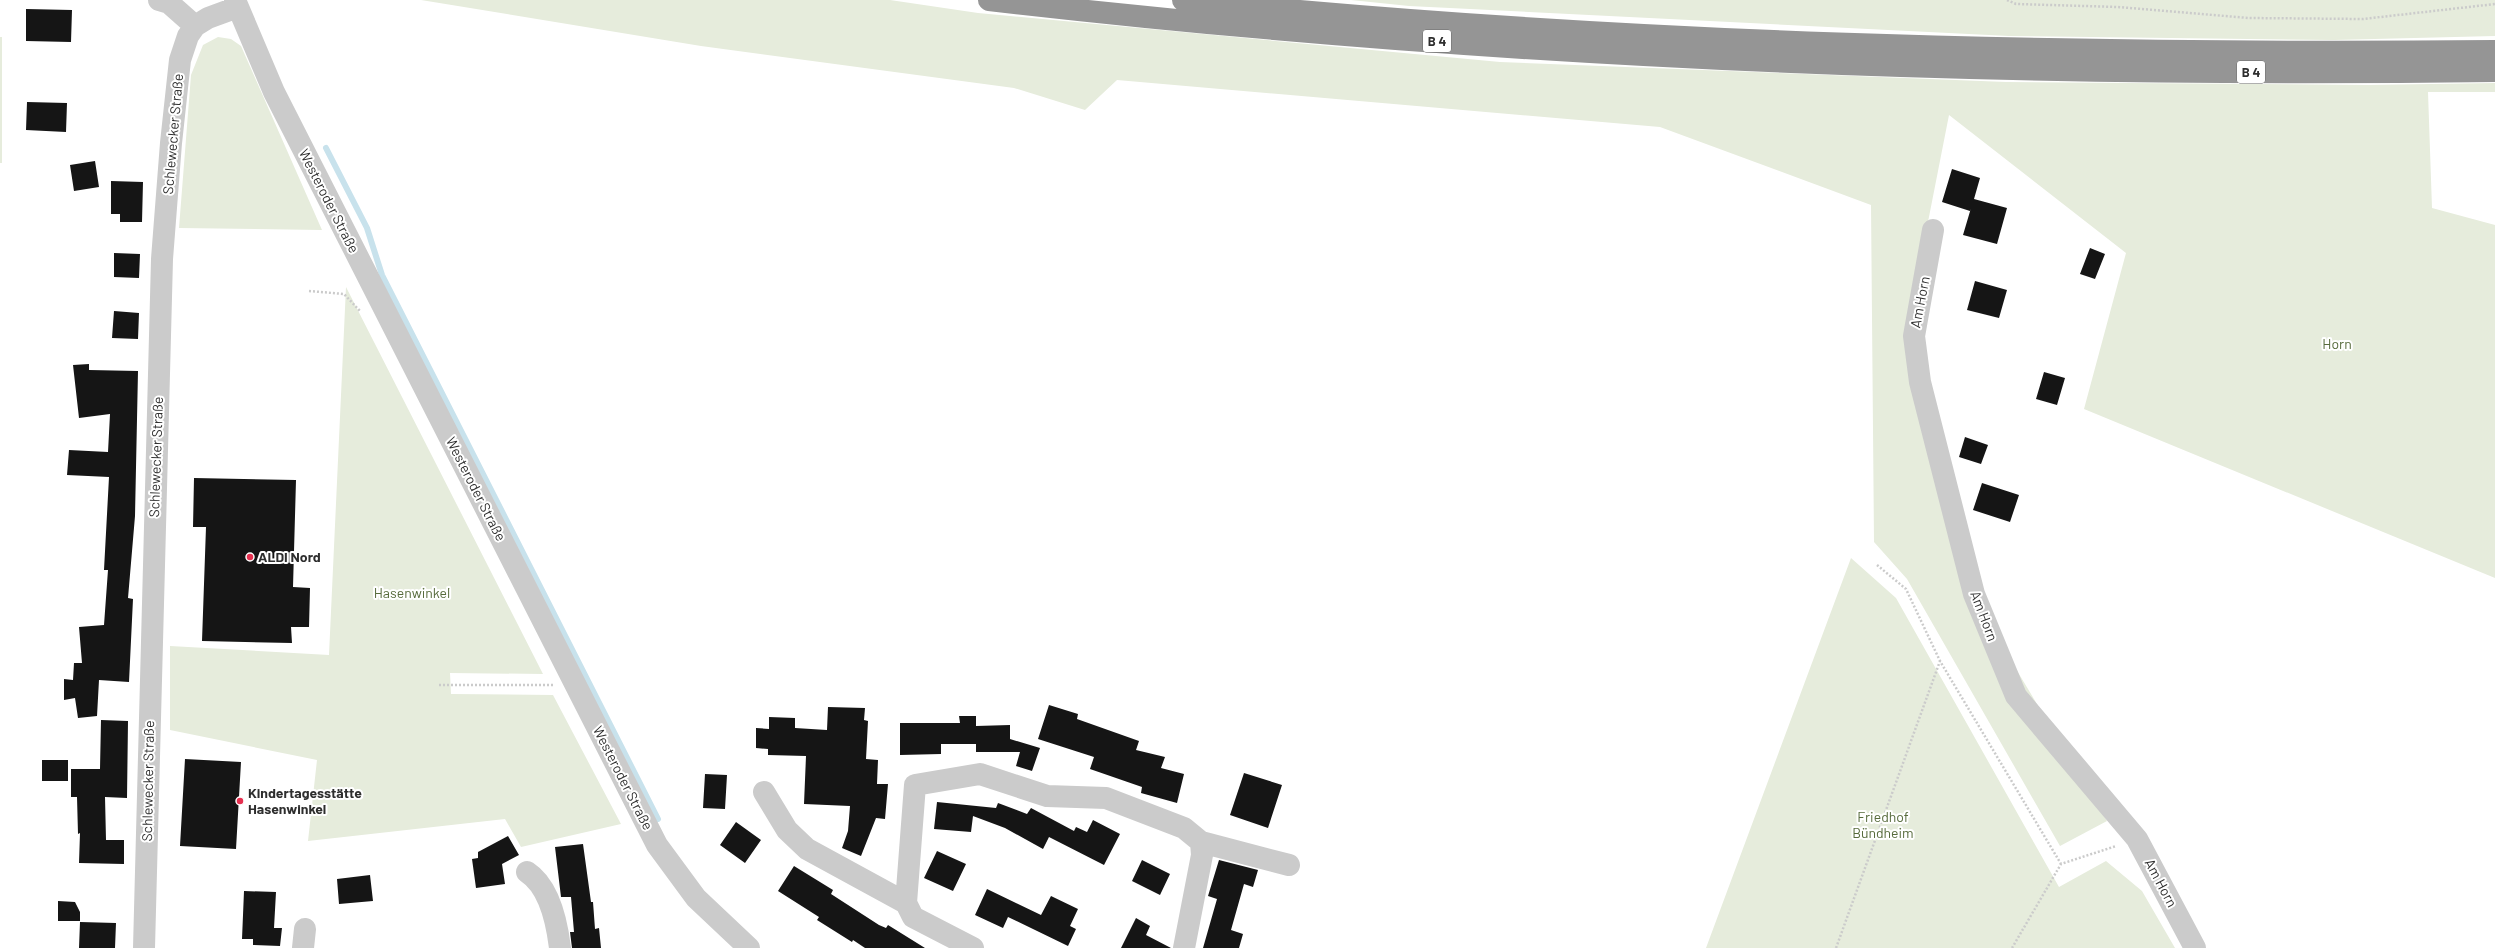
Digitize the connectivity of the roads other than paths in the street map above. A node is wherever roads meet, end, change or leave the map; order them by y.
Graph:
1 (159, 0) edge
2 (989, 0) edge
3 (1182, 0) edge
4 (236, 3) edge
5 (195, 26) junction
6 (2495, 51) edge
7 (1886, 56) junction
8 (2007, 60) junction
9 (2495, 71) edge
10 (1933, 230) dead end
11 (764, 792) dead end
12 (1200, 842) junction
13 (1289, 865) dead end
14 (527, 872) dead end
15 (906, 904) junction
16 (144, 948) edge
17 (560, 948) edge
18 (749, 948) edge
19 (973, 948) edge
20 (1184, 948) edge
21 (2195, 948) edge

1 - 5 street
2 - 7 highway, B 4
3 - 7 highway, B 4
4 - 5 street
4 - 18 street, Westeroder Straße
5 - 16 street, Schlewecker Straße
6 - 8 highway, B 4
7 - 8 highway, B 4
8 - 9 highway, B 4
10 - 21 street, Am Horn
11 - 15 street
12 - 13 street
12 - 15 street
12 - 20 street
14 - 17 street
15 - 19 street

